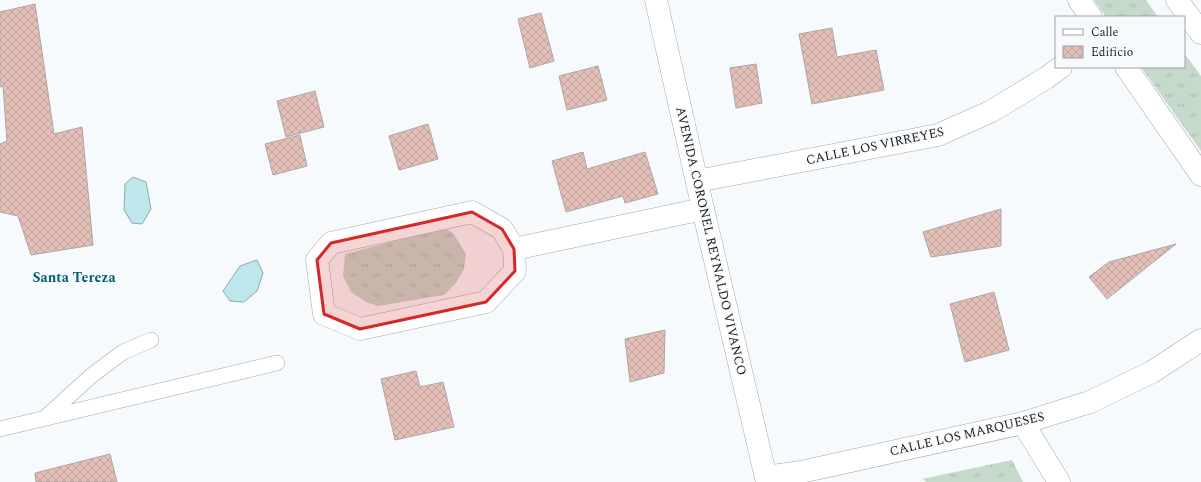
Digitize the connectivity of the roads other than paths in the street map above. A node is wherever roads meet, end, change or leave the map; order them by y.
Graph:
1 (656, 0) edge
2 (1079, 0) edge
3 (1177, 0) edge
4 (1090, 16) edge
5 (1201, 33) edge
6 (1060, 68) edge
7 (1127, 68) edge
8 (1201, 175) edge
9 (697, 181) junction
10 (703, 209) junction
11 (514, 249) junction
12 (151, 340) dead end
13 (1201, 340) edge
14 (277, 363) dead end
15 (46, 417) junction
16 (1023, 423) junction
17 (0, 429) edge
18 (766, 480) edge
19 (1059, 482) edge

1 - 9 street, AVENIDA CORONEL REYNALDO VIVANCO
2 - 4 street
3 - 5 street
6 - 9 street, CALLE LOS VIRREYES
7 - 8 street
9 - 10 street, AVENIDA CORONEL REYNALDO VIVANCO
10 - 11 street
10 - 18 street, AVENIDA CORONEL REYNALDO VIVANCO
11 - 11 street
12 - 15 lane
13 - 16 street, CALLE LOS MARQUESES
14 - 15 lane
15 - 17 lane
16 - 18 street, CALLE LOS MARQUESES
16 - 19 street

